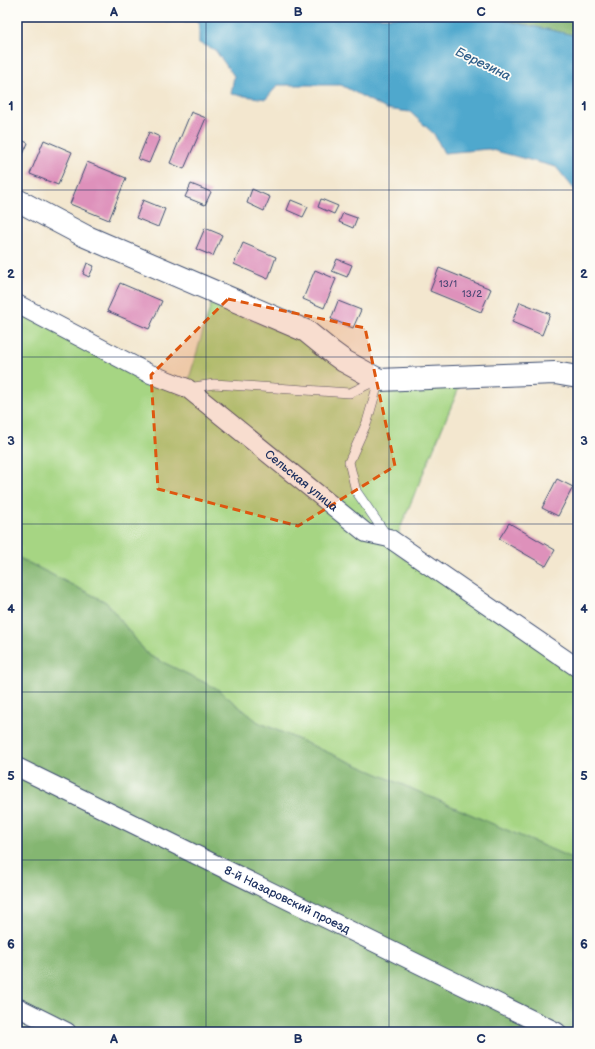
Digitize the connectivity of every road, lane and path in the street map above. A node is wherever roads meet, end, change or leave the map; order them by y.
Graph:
1 (17, 200) edge
2 (17, 304) edge
3 (578, 377) edge
4 (379, 380) junction
5 (187, 388) junction
6 (389, 538) junction
7 (578, 668) edge
8 (17, 767) edge
9 (17, 1007) edge
10 (67, 1032) edge
11 (557, 1032) edge

1 - 4 street
2 - 5 street, Сельская улица
3 - 4 street
4 - 5 lane
4 - 6 lane
5 - 6 street, Сельская улица
6 - 7 street, Сельская улица
8 - 11 street, 8-й Назаровский проезд
9 - 10 street

